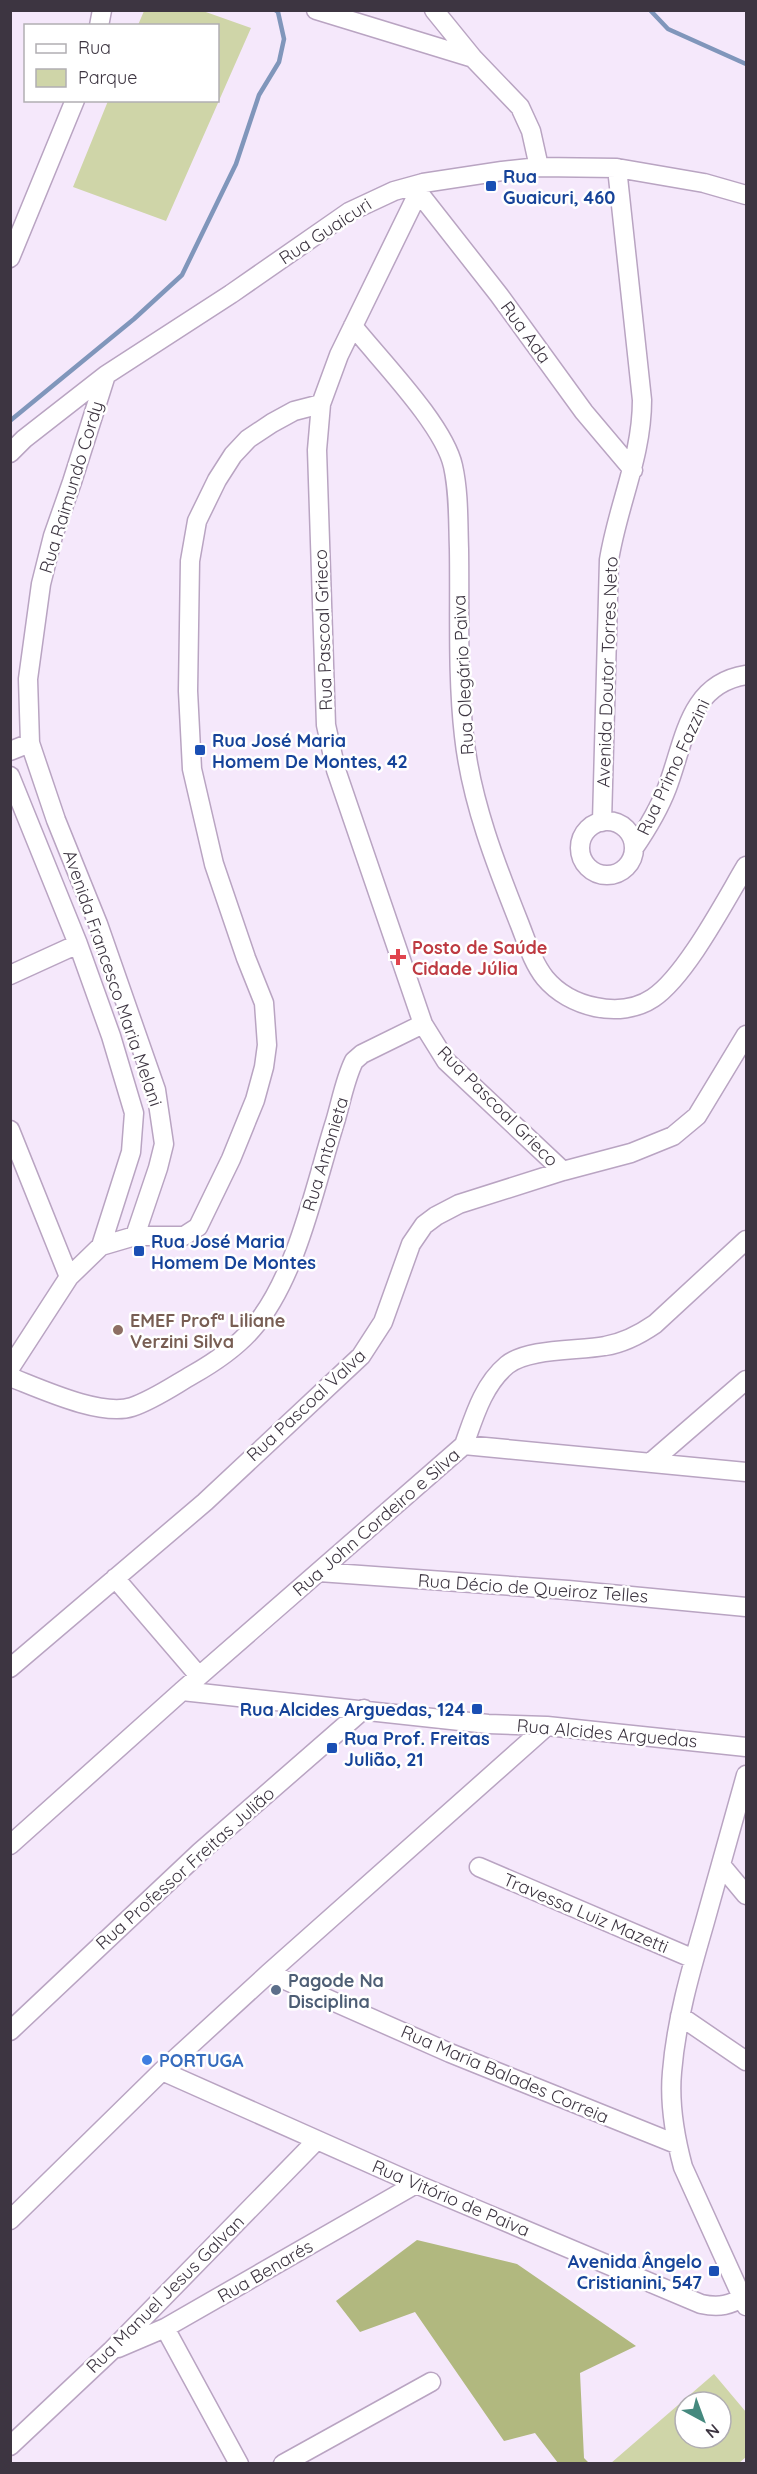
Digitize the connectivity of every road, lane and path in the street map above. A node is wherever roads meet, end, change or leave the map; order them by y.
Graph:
1 (316, 10) edge
2 (434, 10) edge
3 (473, 58) junction
4 (74, 102) edge
5 (538, 167) junction
6 (617, 168) junction
7 (421, 188) junction
8 (747, 195) edge
9 (10, 258) edge
10 (353, 326) junction
11 (106, 375) junction
12 (321, 404) junction
13 (17, 438) edge
14 (10, 453) edge
15 (633, 470) junction
16 (747, 675) edge
17 (30, 743) junction
18 (10, 751) edge
19 (10, 776) edge
20 (602, 822) junction
21 (634, 848) junction
22 (747, 866) edge
23 (78, 944) junction
24 (10, 975) edge
25 (423, 1024) junction
26 (747, 1035) edge
27 (10, 1130) edge
28 (563, 1171) junction
29 (135, 1236) junction
30 (747, 1240) edge
31 (101, 1246) junction
32 (69, 1277) junction
33 (10, 1368) edge
34 (10, 1377) edge
35 (747, 1380) edge
36 (464, 1445) junction
37 (650, 1463) junction
38 (747, 1472) edge
39 (320, 1572) junction
40 (115, 1578) junction
41 (747, 1607) edge
42 (10, 1668) edge
43 (199, 1676) junction
44 (182, 1691) junction
45 (364, 1709) junction
46 (546, 1726) junction
47 (747, 1747) edge
48 (747, 1775) edge
49 (10, 1845) edge
50 (721, 1865) junction
51 (479, 1867) dead end
52 (747, 1896) edge
53 (694, 1959) junction
54 (268, 1972) junction
55 (680, 2016) junction
56 (10, 2031) edge
57 (747, 2061) edge
58 (162, 2071) junction
59 (317, 2140) junction
60 (676, 2144) junction
61 (416, 2184) junction
62 (10, 2220) edge
63 (745, 2300) edge
64 (165, 2328) junction
65 (111, 2351) junction
66 (431, 2382) dead end
67 (10, 2446) edge
68 (239, 2463) edge
69 (283, 2463) edge

1 - 3 street
2 - 3 street
3 - 5 street
4 - 9 street
5 - 6 street, Rua Guaicuri
5 - 7 street, Rua Guaicuri
6 - 8 street, Rua Guaicuri
6 - 15 street, Avenida Doutor Torres Neto
7 - 10 street, Rua Pascoal Grieco
7 - 11 street, Rua Guaicuri
7 - 15 street, Rua Ada
10 - 12 street, Rua Pascoal Grieco
10 - 22 street, Rua Olegário Paiva
11 - 13 street, Rua Guaicuri
11 - 17 street, Rua Raimundo Cordy
12 - 25 street, Rua Pascoal Grieco
12 - 29 street
13 - 14 street, Rua Guaicuri
15 - 20 street, Avenida Doutor Torres Neto
16 - 21 street, Rua Primo Fazzini
17 - 18 street
17 - 29 street, Avenida Francesco Maria Melani
19 - 23 street, Avenida Francesco Maria Melani
20 - 21 street
20 - 21 street
23 - 24 street
23 - 31 street, Avenida Francesco Maria Melani
25 - 28 street, Rua Pascoal Grieco
25 - 34 street, Rua Antonieta
26 - 28 street, Rua Pascoal Valva
27 - 32 street
28 - 40 street, Rua Pascoal Valva
29 - 31 street
30 - 36 street
31 - 32 street
32 - 33 street
35 - 37 street
36 - 37 street, Rua John Cordeiro e Silva
36 - 39 street, Rua John Cordeiro e Silva
37 - 38 street, Rua John Cordeiro e Silva
39 - 41 street, Rua Décio de Queiroz Telles
39 - 43 street, Rua John Cordeiro e Silva
40 - 42 street, Rua Pascoal Valva
40 - 43 street
43 - 44 street, Rua John Cordeiro e Silva
44 - 45 street, Rua Alcides Arguedas
44 - 49 street, Rua John Cordeiro e Silva
45 - 46 street, Rua Alcides Arguedas
45 - 56 street, Rua Professor Freitas Julião
46 - 47 street, Rua Alcides Arguedas
46 - 54 street
48 - 50 street
50 - 52 street
50 - 53 street
51 - 53 street, Travessa Luiz Mazetti
53 - 55 street
54 - 58 street
54 - 60 street, Rua Maria Balades Correia
55 - 57 street
55 - 60 street
58 - 59 street, Rua Vitório de Paiva
58 - 62 street
59 - 61 street, Rua Vitório de Paiva
59 - 65 street, Rua Manuel Jesus Galvan
60 - 63 street
61 - 63 street, Rua Vitório de Paiva
61 - 64 street, Rua Benarés
64 - 65 street, Rua Benarés
64 - 68 street
65 - 67 street, Rua Manuel Jesus Galvan
66 - 69 street

